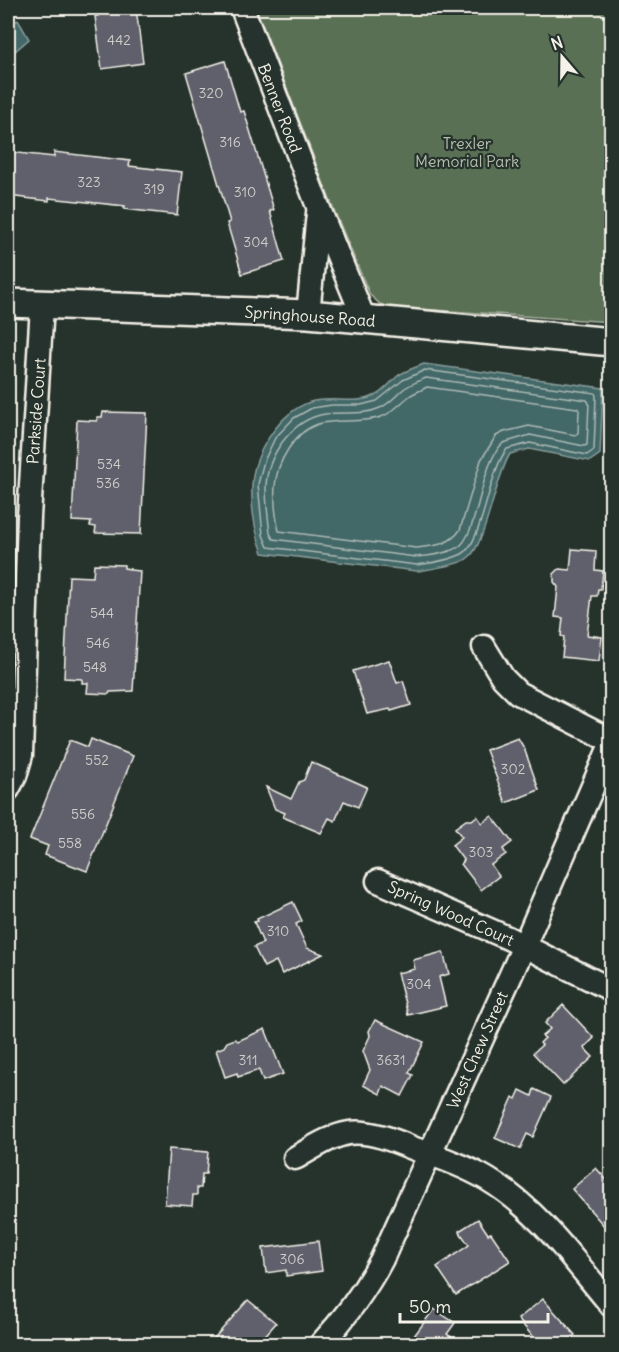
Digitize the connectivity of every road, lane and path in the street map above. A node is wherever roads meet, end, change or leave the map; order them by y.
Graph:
1 (242, 8) edge
2 (319, 209) junction
3 (8, 303) edge
4 (42, 306) junction
5 (308, 314) junction
6 (364, 320) junction
7 (612, 342) edge
8 (18, 517) edge
9 (484, 647) dead end
10 (612, 742) edge
11 (8, 789) edge
12 (378, 880) dead end
13 (524, 946) junction
14 (612, 990) edge
15 (430, 1154) junction
16 (295, 1158) dead end
17 (612, 1306) edge
18 (321, 1344) edge

1 - 2 street, Benner Road
2 - 5 street, Benner Road
2 - 6 street, Benner Road
3 - 4 street, Springhouse Road
4 - 5 street, Springhouse Road
4 - 8 street, Parkside Court
5 - 6 street, Springhouse Road
6 - 7 street, Springhouse Road
8 - 11 street, Parkside Court
9 - 10 street
10 - 13 street, West Chew Street
12 - 13 street, Spring Wood Court
13 - 14 street, Spring Wood Court
13 - 15 street, West Chew Street
15 - 16 street
15 - 17 street
15 - 18 street, West Chew Street

